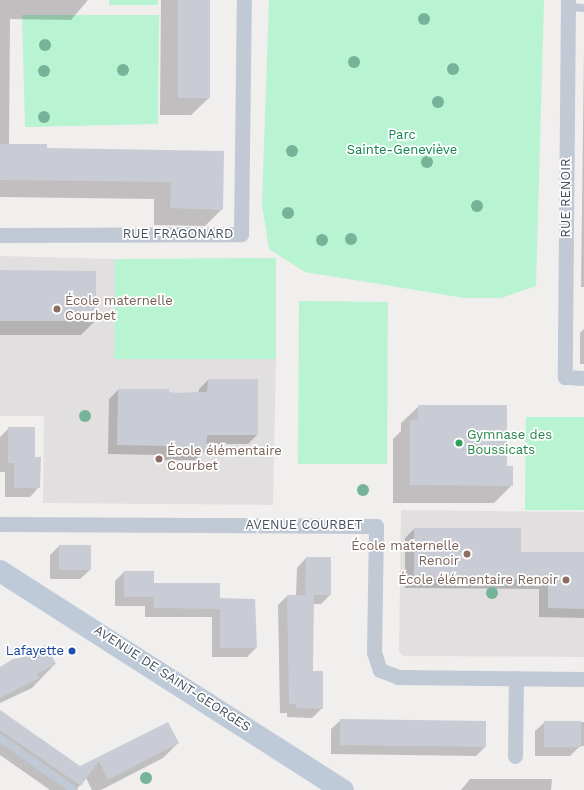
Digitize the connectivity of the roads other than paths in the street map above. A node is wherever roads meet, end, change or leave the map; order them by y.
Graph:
1 (244, 0) edge
2 (568, 4) edge
3 (584, 8) edge
4 (0, 235) edge
5 (584, 378) edge
6 (0, 524) edge
7 (0, 571) edge
8 (516, 678) junction
9 (584, 679) edge
10 (0, 738) edge
11 (515, 756) dead end
12 (74, 790) edge
13 (343, 790) edge

1 - 4 street, RUE FRAGONARD
2 - 3 lane
2 - 5 street, RUE RENOIR
6 - 8 street, AVENUE COURBET
7 - 13 main road, AVENUE DE SAINT-GEORGES
8 - 9 street, AVENUE COURBET
8 - 11 street
10 - 12 lane

